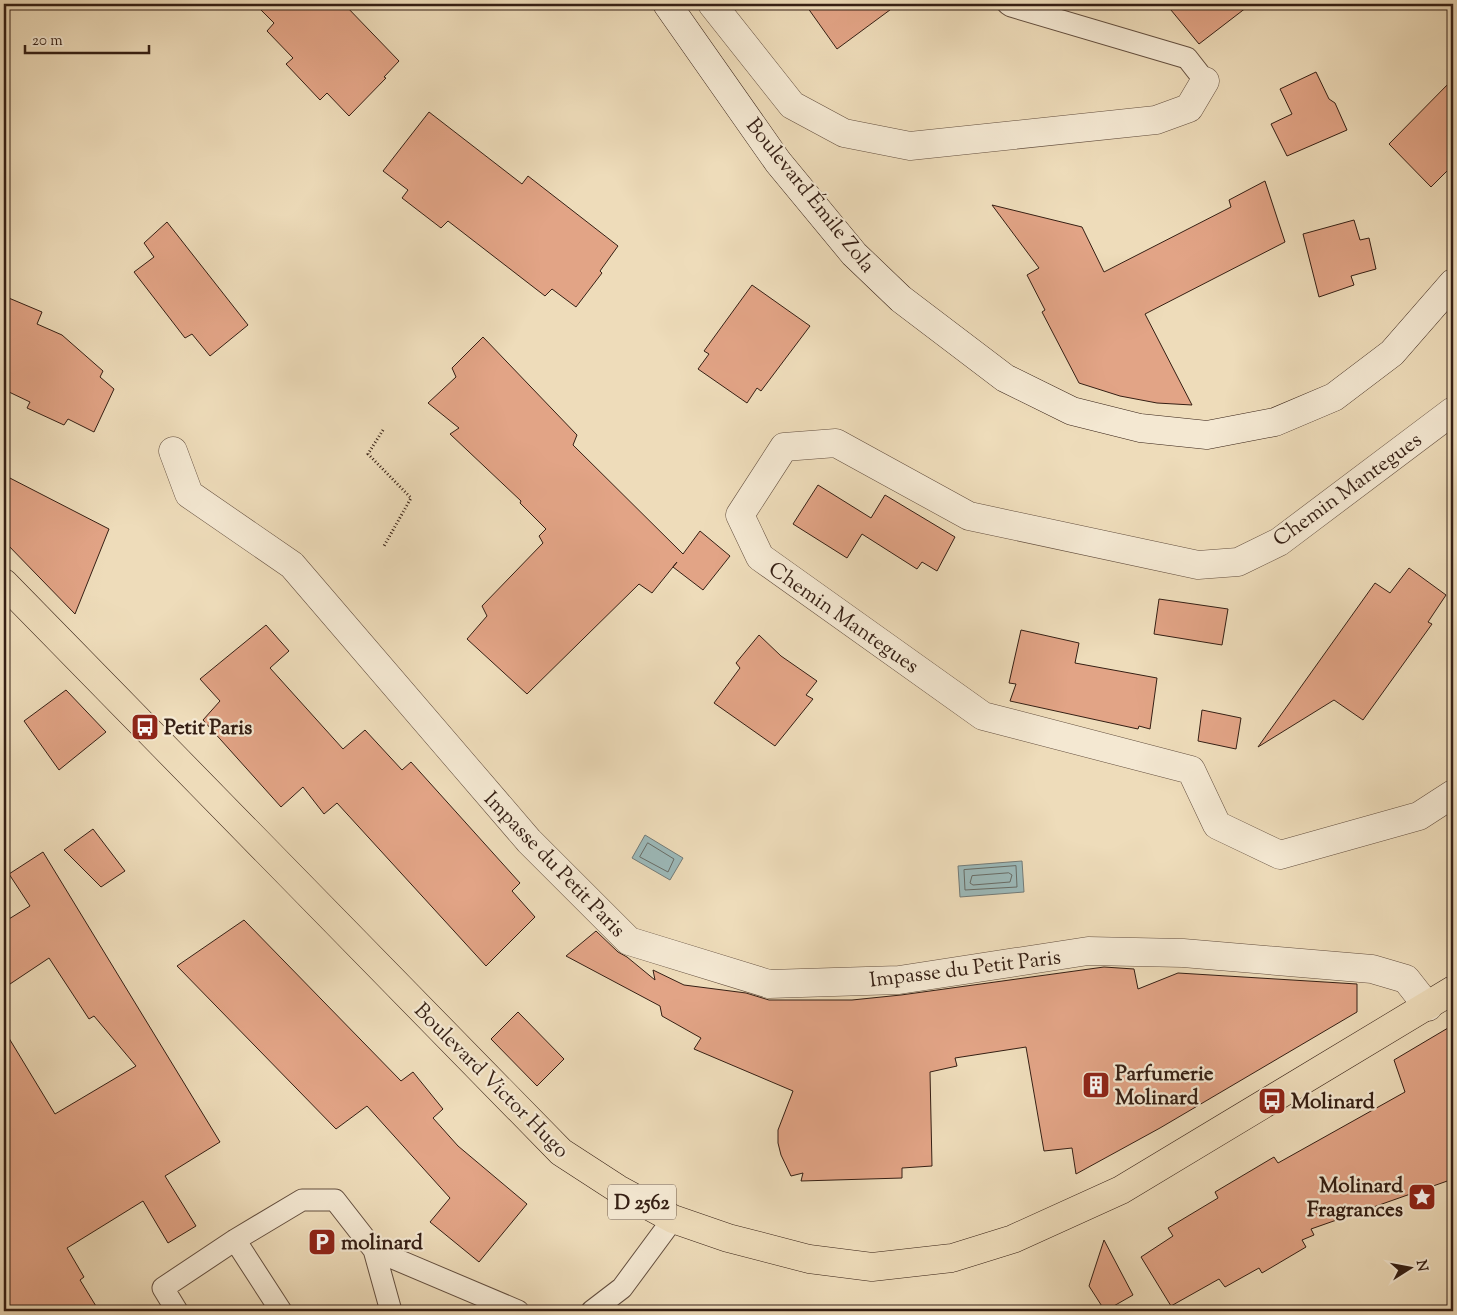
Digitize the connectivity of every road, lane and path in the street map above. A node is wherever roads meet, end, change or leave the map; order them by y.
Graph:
1 (667, 4) edge
2 (712, 4) edge
3 (1008, 4) edge
4 (1205, 81) joint
5 (1453, 283) edge
6 (1453, 411) edge
7 (384, 430) dead end
8 (173, 451) dead end
9 (384, 546) dead end
10 (4, 583) edge
11 (1453, 794) edge
12 (1453, 990) edge
13 (1428, 1007) junction
14 (672, 1219) junction
15 (235, 1240) junction
16 (374, 1250) junction
17 (177, 1311) edge
18 (281, 1311) edge
19 (391, 1311) edge
20 (518, 1311) edge
21 (592, 1311) edge

1 - 5 street, Boulevard Émile Zola
2 - 4 street
3 - 4 lane
6 - 11 street, Chemin Mantegues
7 - 9 path
8 - 13 street, Impasse du Petit Paris
10 - 14 main road, Boulevard Victor Hugo / D 2562
12 - 13 main road, Boulevard Victor Hugo / D 2562
13 - 14 main road, Boulevard Victor Hugo / D 2562
14 - 21 lane
15 - 16 lane
15 - 17 lane
15 - 18 lane
16 - 19 lane
16 - 20 lane

